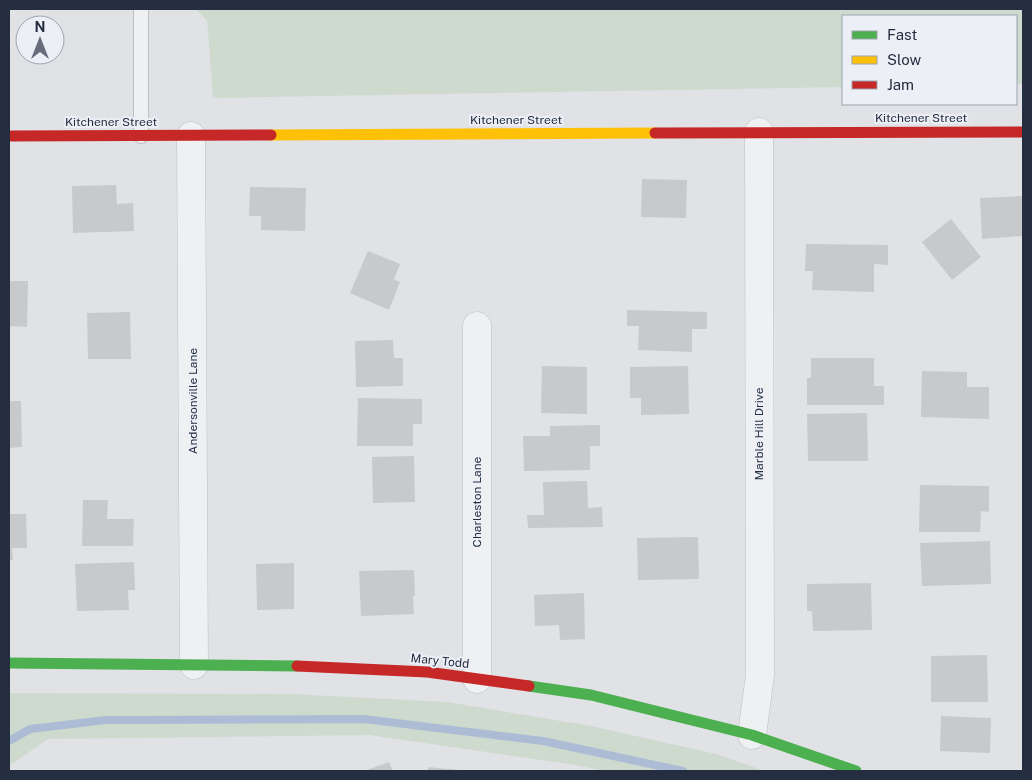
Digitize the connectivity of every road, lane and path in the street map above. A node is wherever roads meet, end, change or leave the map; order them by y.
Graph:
1 (141, 9) edge
2 (759, 132) junction
3 (1023, 132) edge
4 (9, 136) edge
5 (141, 136) junction
6 (191, 136) junction
7 (478, 326) dead end
8 (9, 663) edge
9 (194, 665) junction
10 (477, 679) junction
11 (752, 735) junction
12 (856, 771) edge

1 - 5 lane
2 - 3 street, Kitchener Street
2 - 6 street, Kitchener Street
2 - 11 street, Marble Hill Drive
4 - 5 street, Kitchener Street
5 - 6 street, Kitchener Street
6 - 9 street, Andersonville Lane
7 - 10 street, Charleston Lane
8 - 9 street, Mary Todd
9 - 10 street, Mary Todd
10 - 11 street, Mary Todd
11 - 12 street, Mary Todd

